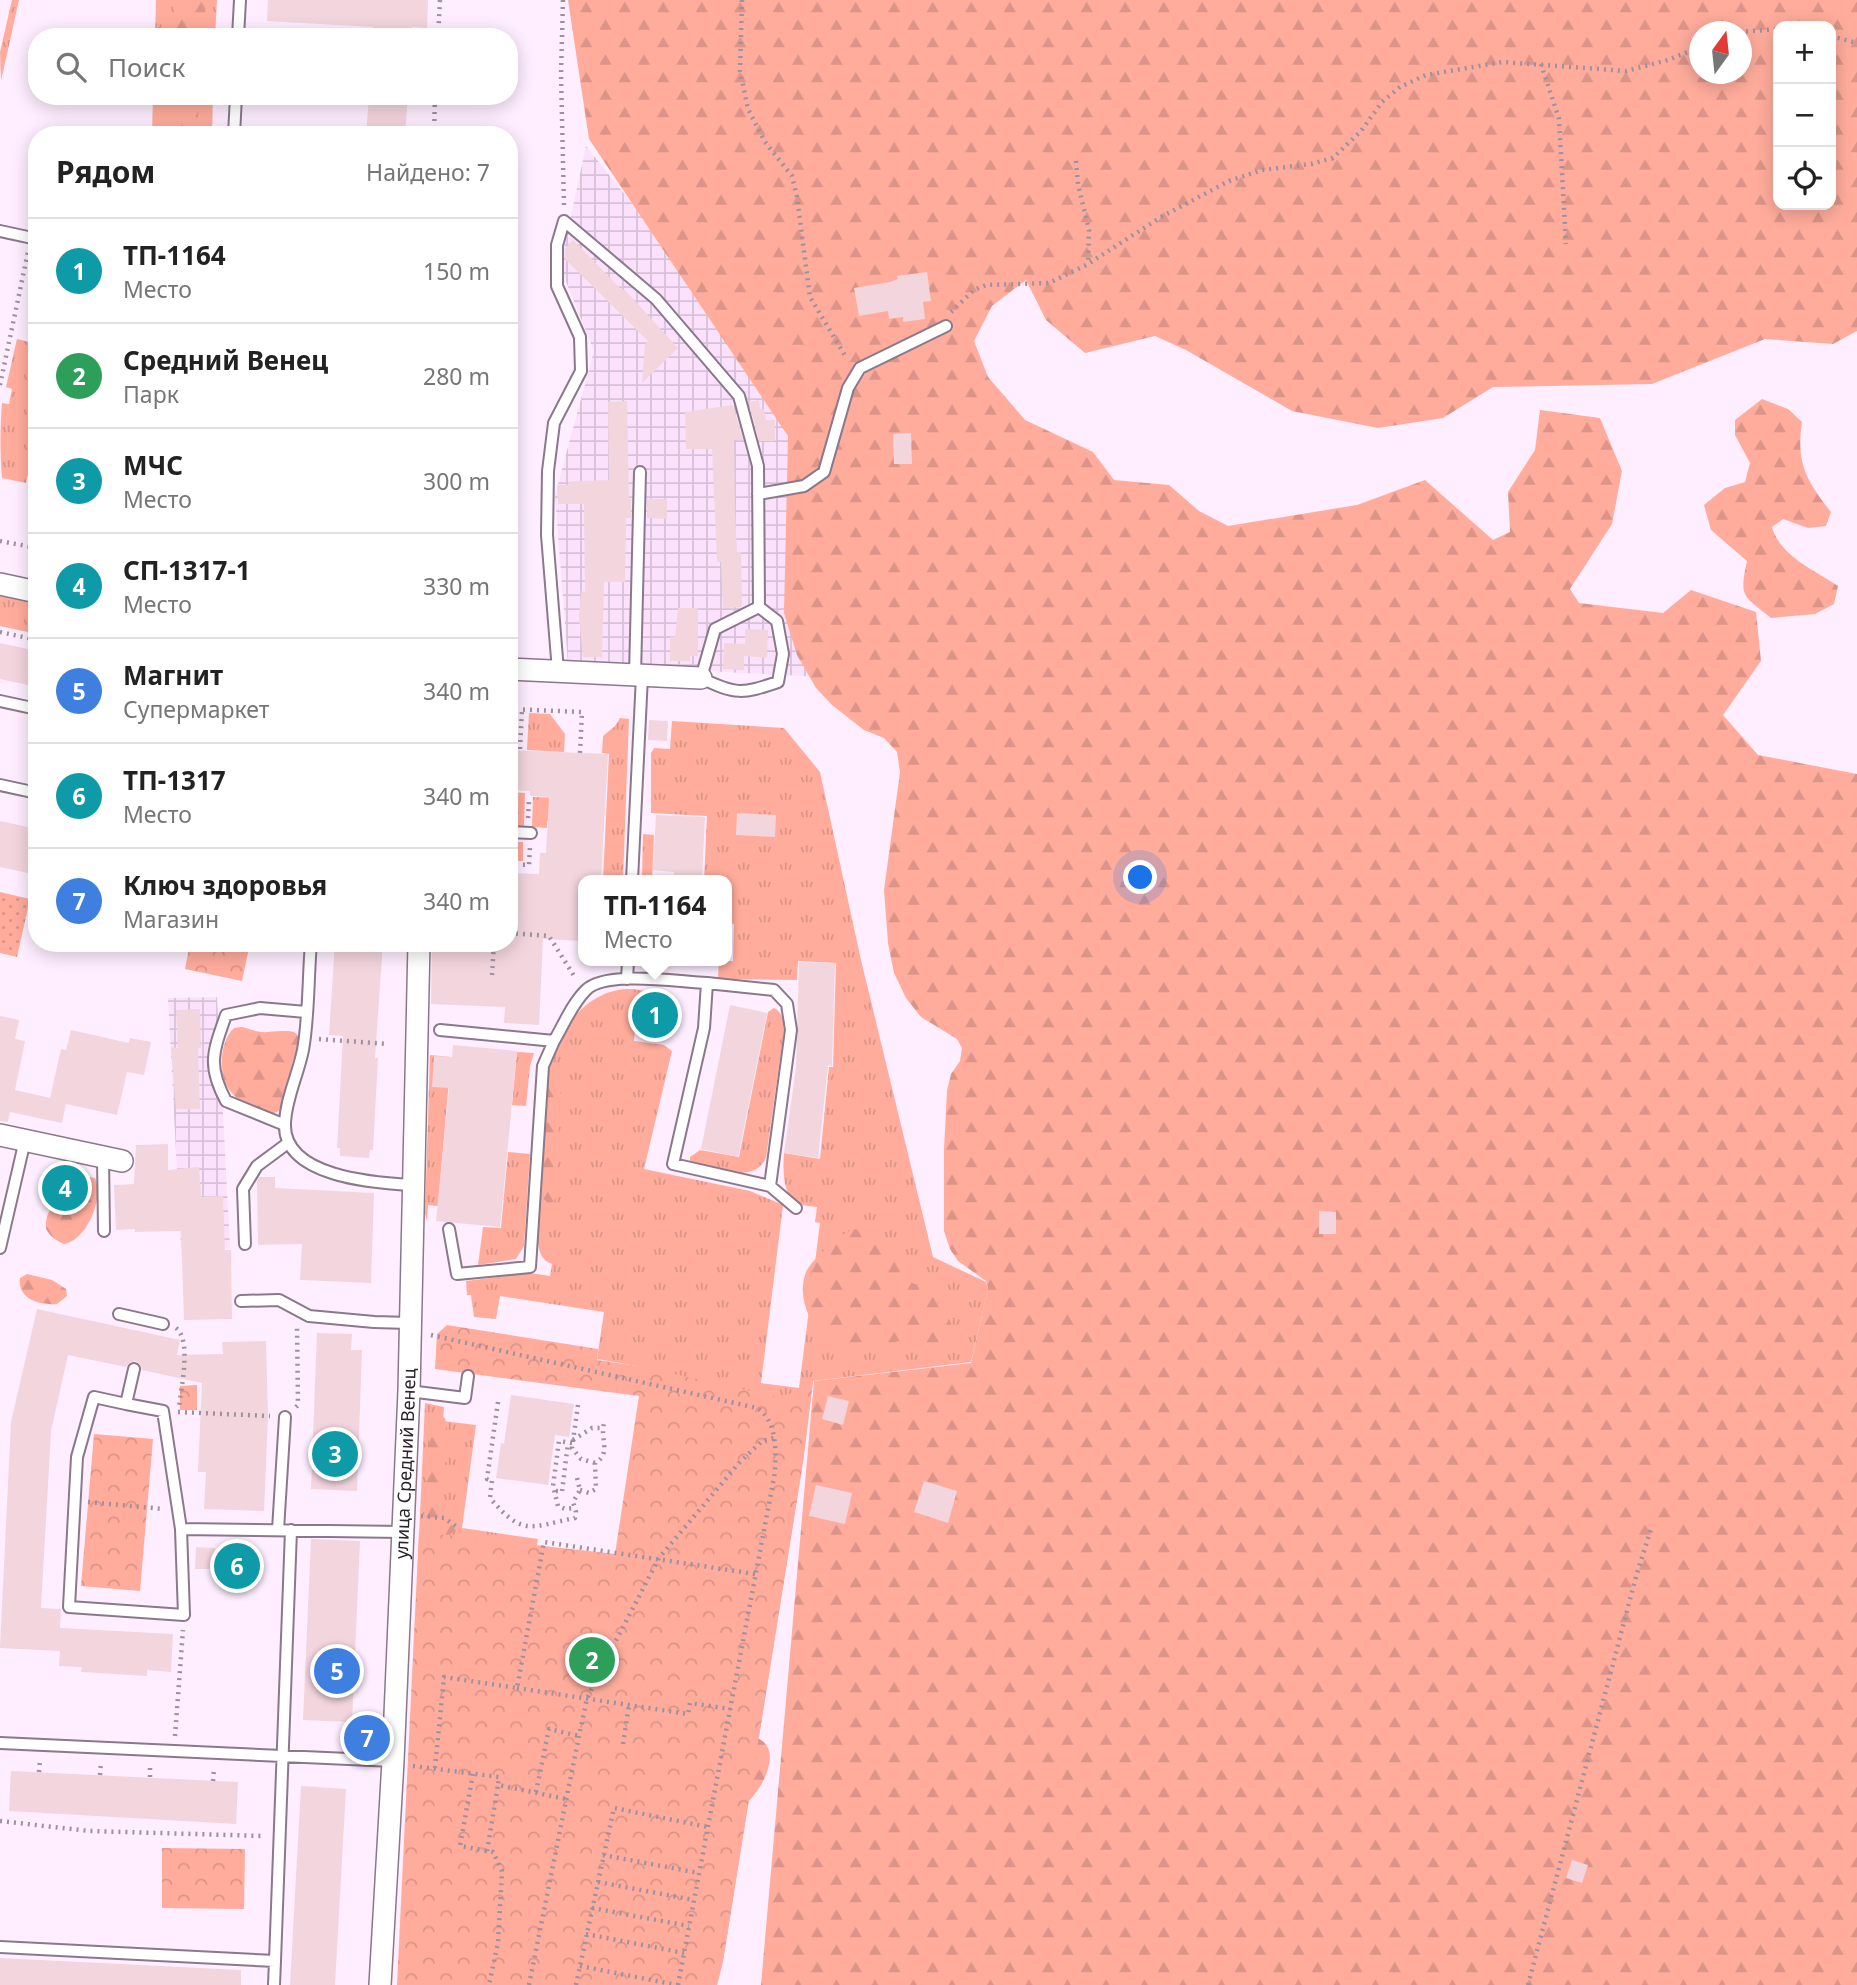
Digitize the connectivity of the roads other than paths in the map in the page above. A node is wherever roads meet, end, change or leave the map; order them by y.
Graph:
1 (240, 0) edge
2 (238, 28) edge
3 (236, 105) edge
4 (234, 126) edge
5 (0, 231) edge
6 (28, 237) edge
7 (946, 326) road end
8 (640, 472) dead end
9 (758, 494) junction
10 (0, 584) edge
11 (28, 590) edge
12 (759, 607) junction
13 (518, 669) edge
14 (558, 671) junction
15 (638, 675) junction
16 (701, 678) junction
17 (0, 701) edge
18 (28, 707) edge
19 (0, 785) edge
20 (28, 791) edge
21 (518, 832) edge
22 (531, 833) road end
23 (632, 875) edge
24 (310, 952) edge
25 (419, 952) edge
26 (628, 966) edge
27 (627, 979) junction
28 (707, 984) junction
29 (306, 1012) junction
30 (440, 1030) dead end
31 (554, 1041) junction
32 (285, 1125) junction
33 (0, 1135) edge
34 (25, 1140) junction
35 (288, 1143) junction
36 (113, 1159) joint
37 (412, 1185) junction
38 (770, 1186) junction
39 (796, 1209) dead end
40 (449, 1230) dead end
41 (104, 1231) dead end
42 (245, 1244) dead end
43 (0, 1248) edge
44 (240, 1301) dead end
45 (119, 1314) dead end
46 (144, 1319) junction
47 (163, 1324) road end
48 (410, 1327) junction
49 (141, 1331) dead end
50 (134, 1369) dead end
51 (468, 1376) dead end
52 (409, 1391) junction
53 (127, 1404) junction
54 (285, 1416) road end
55 (403, 1524) junction
56 (181, 1529) junction
57 (278, 1530) junction
58 (291, 1530) junction
59 (0, 1743) edge
60 (283, 1756) junction
61 (401, 1763) junction
62 (0, 1947) edge
63 (275, 1961) junction
64 (274, 1985) edge
65 (380, 1985) edge

1 - 2 lane
3 - 4 lane
5 - 6 lane
7 - 9 lane
8 - 15 lane
9 - 12 lane
9 - 14 lane
10 - 11 street
12 - 16 lane
12 - 16 lane
13 - 14 street
14 - 15 street
15 - 16 street
15 - 23 lane
17 - 18 lane
19 - 20 lane
21 - 22 lane
24 - 29 lane
25 - 37 street, улица Средний Венец
26 - 27 lane
27 - 28 lane
27 - 31 lane
28 - 38 lane
28 - 38 lane
29 - 32 lane
29 - 32 lane
30 - 31 lane
31 - 40 lane
32 - 35 lane
33 - 34 street
34 - 36 street
34 - 43 lane
35 - 37 lane
35 - 42 lane
36 - 41 lane
37 - 48 street, улица Средний Венец
38 - 39 lane
44 - 48 lane
45 - 46 lane
46 - 47 lane
46 - 49 lane
48 - 52 street, улица Средний Венец
50 - 53 lane
51 - 52 lane
52 - 55 street, улица Средний Венец
53 - 56 lane
53 - 56 lane
54 - 57 lane
55 - 58 lane
55 - 61 street, улица Средний Венец
56 - 57 lane
57 - 58 lane
58 - 60 lane
59 - 60 lane
60 - 61 lane
60 - 63 lane
61 - 65 street, улица Средний Венец
62 - 63 lane
63 - 64 lane

